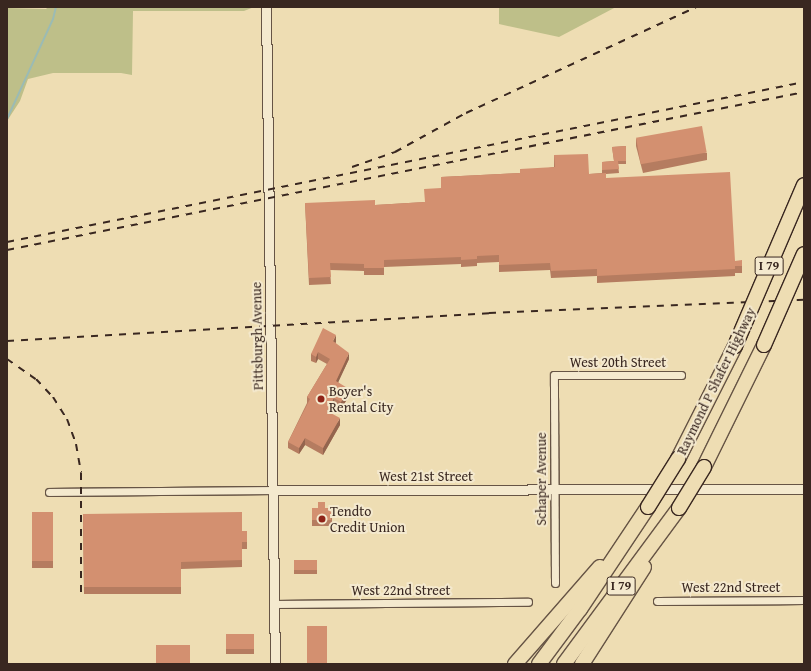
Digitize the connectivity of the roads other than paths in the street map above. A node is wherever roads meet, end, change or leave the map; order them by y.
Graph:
1 (266, 7) edge
2 (804, 185) edge
3 (804, 254) edge
4 (554, 375) joint
5 (681, 375) dead end
6 (804, 488) edge
7 (554, 489) junction
8 (272, 490) junction
9 (49, 492) dead end
10 (679, 508) junction
11 (630, 533) junction
12 (555, 583) dead end
13 (804, 600) edge
14 (657, 601) dead end
15 (528, 602) dead end
16 (274, 604) junction
17 (275, 664) edge
18 (515, 664) edge
19 (539, 664) edge
20 (564, 664) edge
21 (582, 664) edge

1 - 8 street, Pittsburgh Avenue
2 - 11 highway, Raymond P Shafer Highway / I 79, bridge
3 - 10 highway, Raymond P Shafer Highway / I 79, bridge
4 - 5 street, West 20th Street
4 - 7 street, Schaper Avenue
6 - 7 street, West 21st Street
7 - 8 street, West 21st Street
7 - 12 street, Schaper Avenue
8 - 9 street, West 21st Street
8 - 16 street, Pittsburgh Avenue
10 - 20 highway, Raymond P Shafer Highway / I 79
10 - 21 highway
11 - 18 highway
11 - 19 highway, Raymond P Shafer Highway / I 79
13 - 14 street, West 22nd Street
15 - 16 street, West 22nd Street
16 - 17 street, Pittsburgh Avenue

